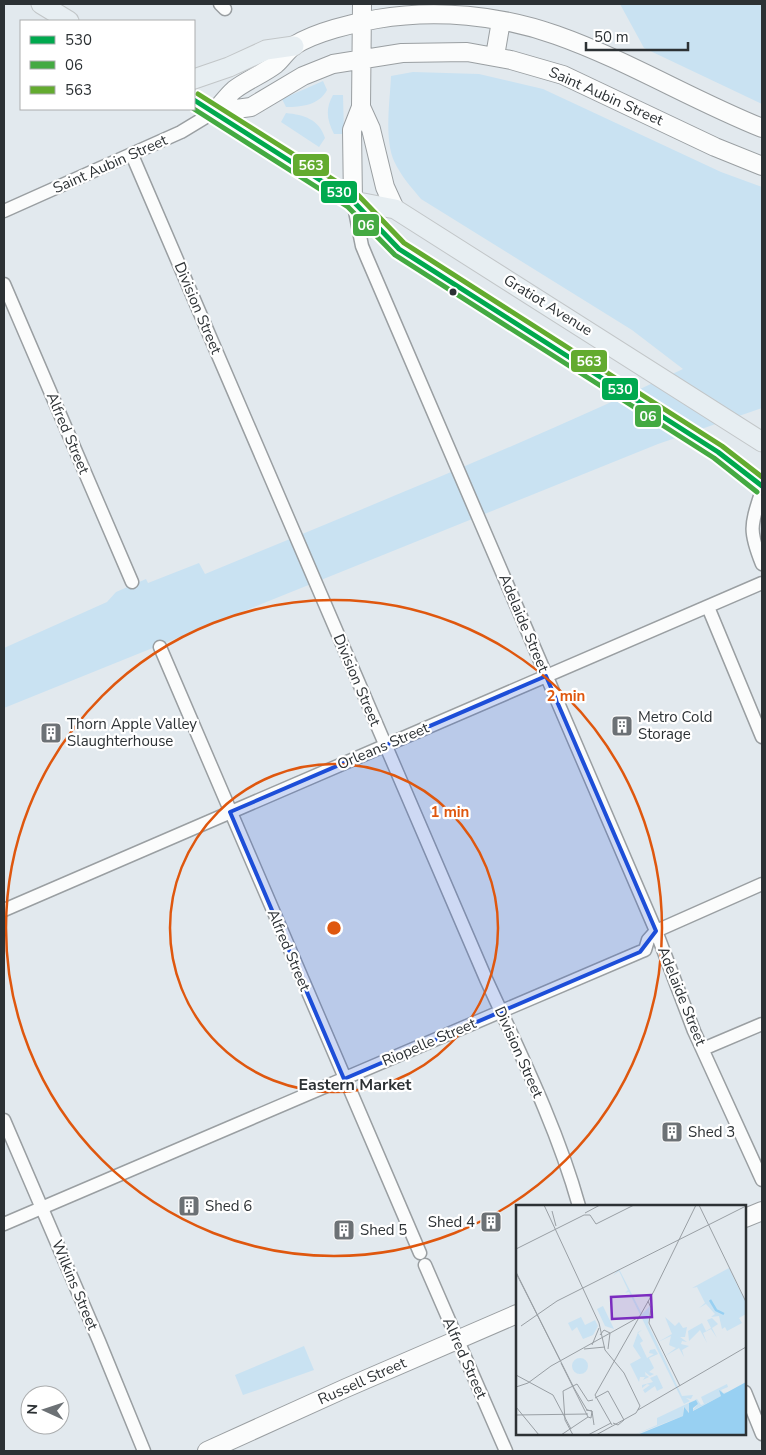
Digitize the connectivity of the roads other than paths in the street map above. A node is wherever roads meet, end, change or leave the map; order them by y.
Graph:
1 (41, 4) edge
2 (362, 4) edge
3 (66, 20) edge
4 (501, 21) junction
5 (361, 22) junction
6 (294, 46) junction
7 (496, 56) junction
8 (362, 58) junction
9 (195, 79) edge
10 (195, 101) edge
11 (361, 107) junction
12 (214, 112) junction
13 (762, 128) edge
14 (132, 155) junction
15 (762, 166) edge
16 (353, 201) junction
17 (396, 209) junction
18 (4, 211) edge
19 (4, 284) edge
20 (762, 442) edge
21 (762, 486) edge
22 (762, 490) edge
23 (762, 564) edge
24 (132, 582) dead end
25 (762, 583) edge
26 (708, 607) junction
27 (160, 647) dead end
28 (546, 676) junction
29 (762, 737) edge
30 (385, 745) junction
31 (230, 812) junction
32 (762, 884) edge
33 (4, 910) edge
34 (656, 931) junction
35 (501, 1011) junction
36 (762, 1024) edge
37 (703, 1049) junction
38 (344, 1079) junction
39 (4, 1120) edge
40 (762, 1180) edge
41 (579, 1205) edge
42 (42, 1208) junction
43 (762, 1211) edge
44 (746, 1218) edge
45 (4, 1224) edge
46 (420, 1253) dead end
47 (425, 1265) dead end
48 (516, 1314) edge
49 (457, 1340) junction
50 (746, 1394) edge
51 (762, 1434) edge
52 (144, 1451) edge
53 (207, 1451) edge
54 (506, 1451) edge

1 - 3 main road
2 - 5 main road
4 - 5 main road, Saint Aubin Street
4 - 7 main road
4 - 13 main road, Saint Aubin Street
5 - 6 main road, Saint Aubin Street
5 - 8 main road
6 - 9 main road
6 - 12 main road, Saint Aubin Street
7 - 8 main road, Saint Aubin Street
7 - 15 main road, Saint Aubin Street
8 - 11 main road
8 - 12 main road, Saint Aubin Street
10 - 12 main road, Gratiot Avenue
11 - 16 main road
11 - 17 main road
12 - 14 street, Saint Aubin Street
12 - 16 main road, Gratiot Avenue
14 - 18 street, Saint Aubin Street
14 - 30 street, Division Street
16 - 17 main road, Gratiot Avenue
16 - 21 main road, Gratiot Avenue
16 - 28 street, Adelaide Street
17 - 20 main road, Gratiot Avenue
19 - 24 street, Alfred Street
22 - 23 street
25 - 26 street, Orleans Street
26 - 28 street, Orleans Street
26 - 29 street
27 - 31 street, Alfred Street
28 - 30 street, Orleans Street
28 - 34 street, Adelaide Street
30 - 31 street, Orleans Street
30 - 35 street, Division Street
31 - 33 street, Orleans Street
31 - 38 street, Alfred Street
32 - 34 street
34 - 35 street, Riopelle Street
34 - 37 street, Adelaide Street
35 - 38 street, Riopelle Street
35 - 41 street, Division Street
36 - 37 street
37 - 40 street, Adelaide Street
38 - 42 street, Riopelle Street
38 - 46 street, Alfred Street
39 - 42 street, Wilkins Street
42 - 45 street, Riopelle Street
42 - 52 street, Wilkins Street
43 - 44 main road
47 - 49 street, Alfred Street
48 - 49 main road, Russell Street
49 - 53 main road, Russell Street
49 - 54 street, Alfred Street
50 - 51 street

